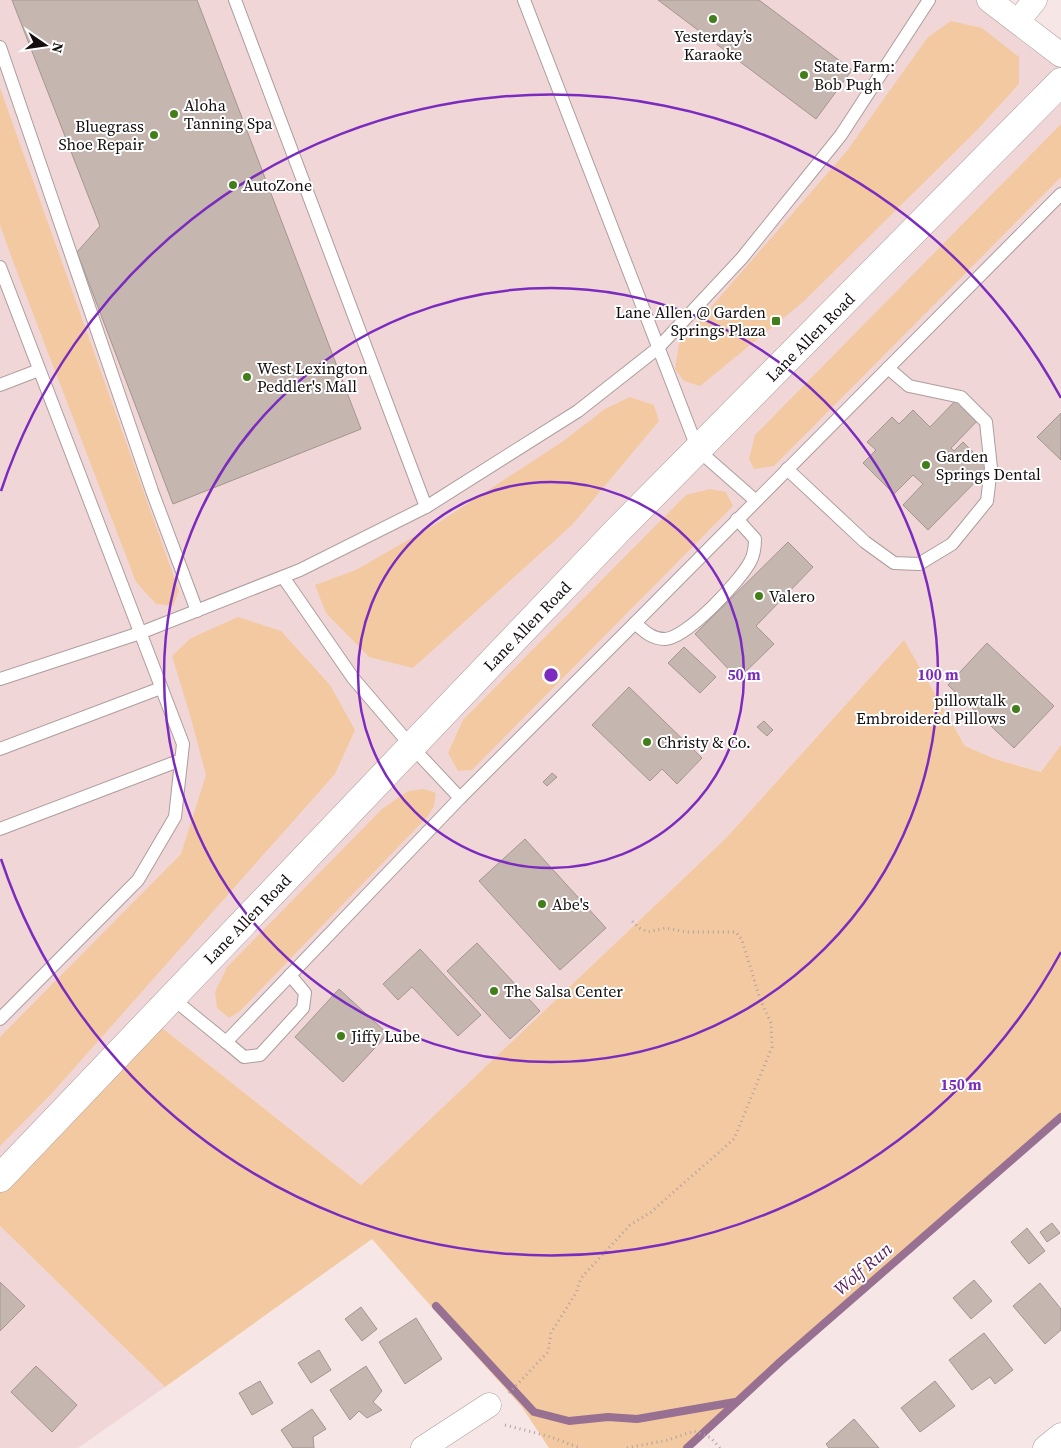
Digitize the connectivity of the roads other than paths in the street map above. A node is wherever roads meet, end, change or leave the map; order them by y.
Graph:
1 (235, 0) edge
2 (524, 0) edge
3 (930, 0) edge
4 (989, 0) edge
5 (1035, 0) edge
6 (1018, 22) junction
7 (0, 47) edge
8 (1061, 54) edge
9 (1061, 82) edge
10 (1061, 194) edge
11 (0, 266) edge
12 (658, 348) junction
13 (888, 368) junction
14 (39, 370) junction
15 (0, 385) edge
16 (698, 450) junction
17 (787, 469) junction
18 (756, 500) junction
19 (426, 507) junction
20 (738, 519) junction
21 (284, 577) junction
22 (197, 611) junction
23 (635, 623) junction
24 (140, 633) junction
25 (0, 679) edge
26 (161, 688) junction
27 (412, 747) junction
28 (0, 749) edge
29 (181, 760) junction
30 (460, 798) junction
31 (0, 829) edge
32 (290, 975) junction
33 (172, 998) junction
34 (0, 1018) edge
35 (226, 1042) junction
36 (0, 1178) edge
37 (489, 1405) road end
38 (1061, 1435) edge
39 (423, 1448) edge
40 (1045, 1448) edge

1 - 19 lane
2 - 12 lane
3 - 12 lane
4 - 6 street
5 - 6 street
6 - 8 street
7 - 22 lane
9 - 16 main road, Lane Allen Road
10 - 13 lane
11 - 14 lane
12 - 16 lane
12 - 19 lane
13 - 17 lane
13 - 17 lane
14 - 15 lane
14 - 24 lane
16 - 18 lane
16 - 27 main road, Lane Allen Road
17 - 18 lane
18 - 20 lane
19 - 21 lane
20 - 23 lane
20 - 23 lane
21 - 22 lane
21 - 27 lane
22 - 24 lane
23 - 30 lane
24 - 25 lane
24 - 26 lane
26 - 28 lane
26 - 29 lane
27 - 30 lane
27 - 33 main road, Lane Allen Road
29 - 31 lane
29 - 34 lane
30 - 32 lane
32 - 35 lane
32 - 35 lane
33 - 35 lane
33 - 36 main road, Lane Allen Road
37 - 39 street
38 - 40 street

